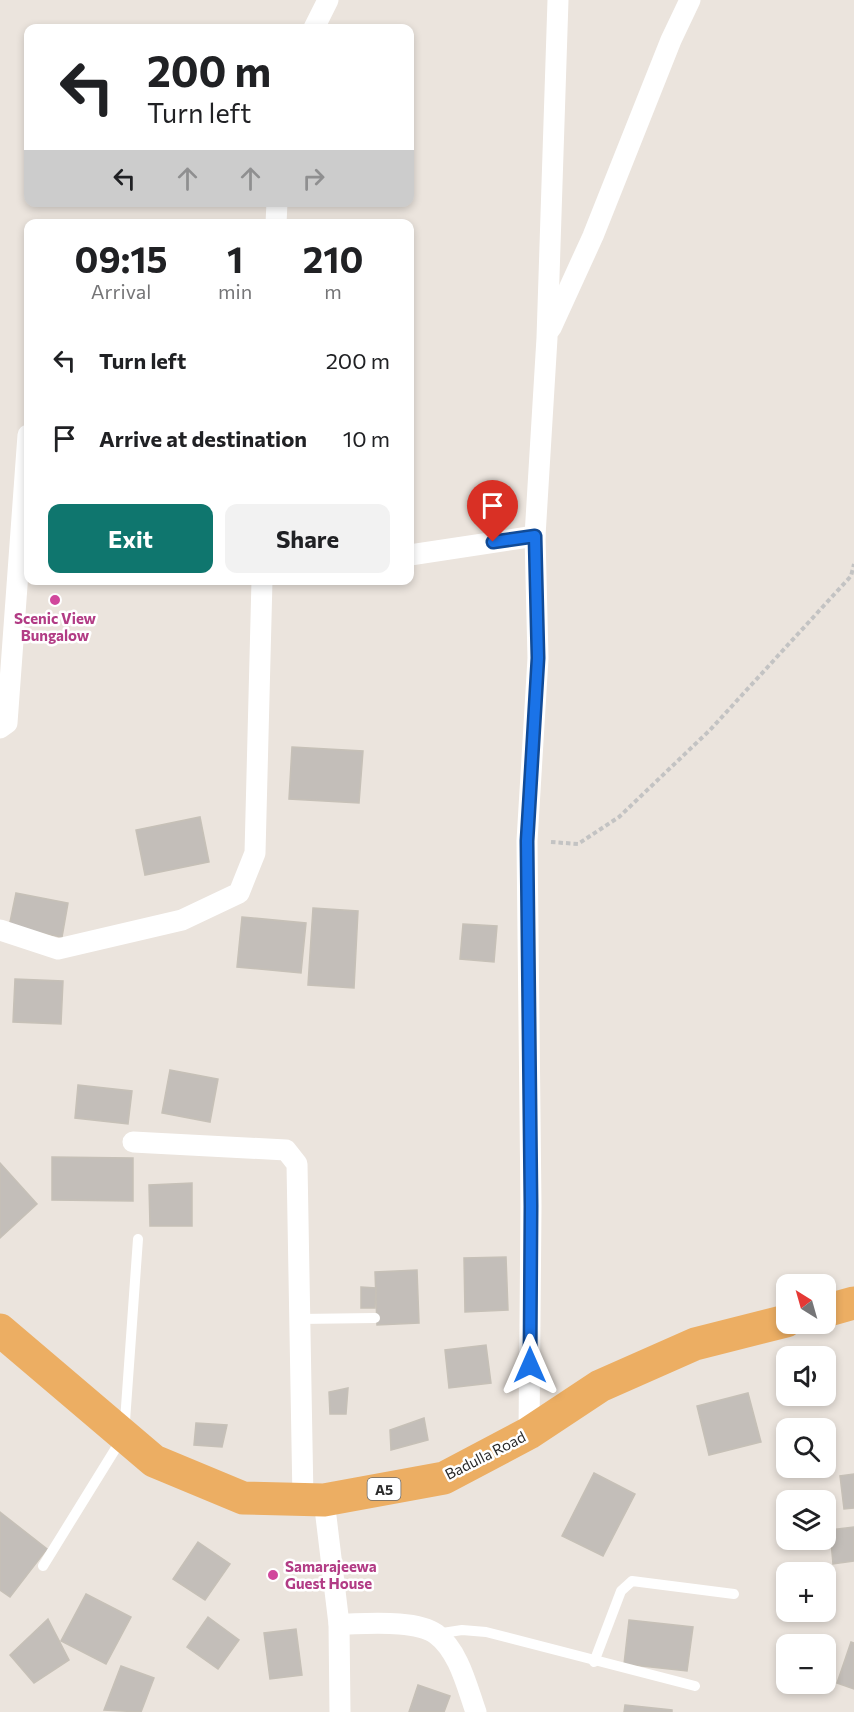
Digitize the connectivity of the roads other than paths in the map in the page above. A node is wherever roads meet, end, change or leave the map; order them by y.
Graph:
1 (328, 0) edge
2 (558, 0) edge
3 (690, 0) edge
4 (316, 24) edge
5 (547, 338) junction
6 (24, 490) edge
7 (535, 536) junction
8 (414, 554) edge
9 (262, 585) edge
10 (0, 728) edge
11 (0, 930) edge
12 (133, 1142) dead end
13 (138, 1239) dead end
14 (854, 1303) edge
15 (836, 1308) edge
16 (375, 1318) dead end
17 (299, 1319) junction
18 (776, 1324) edge
19 (0, 1330) edge
20 (529, 1433) junction
21 (124, 1435) junction
22 (314, 1500) junction
23 (43, 1566) dead end
24 (734, 1594) dead end
25 (339, 1624) junction
26 (436, 1634) junction
27 (594, 1662) junction
28 (695, 1686) dead end
29 (340, 1712) edge
30 (476, 1712) edge

1 - 4 street
2 - 5 street
3 - 5 street
5 - 7 street
6 - 10 street
7 - 8 street
7 - 20 street
9 - 11 street
12 - 17 street
13 - 21 lane
14 - 15 highway
16 - 17 lane
17 - 22 street
18 - 20 highway, Badulla Road / A5
19 - 21 highway, Badulla Road / A5
20 - 22 highway, Badulla Road / A5
21 - 22 highway, Badulla Road / A5
21 - 23 lane
22 - 25 street
24 - 27 lane
25 - 26 street
25 - 29 street
26 - 27 lane
26 - 30 street
27 - 28 lane

